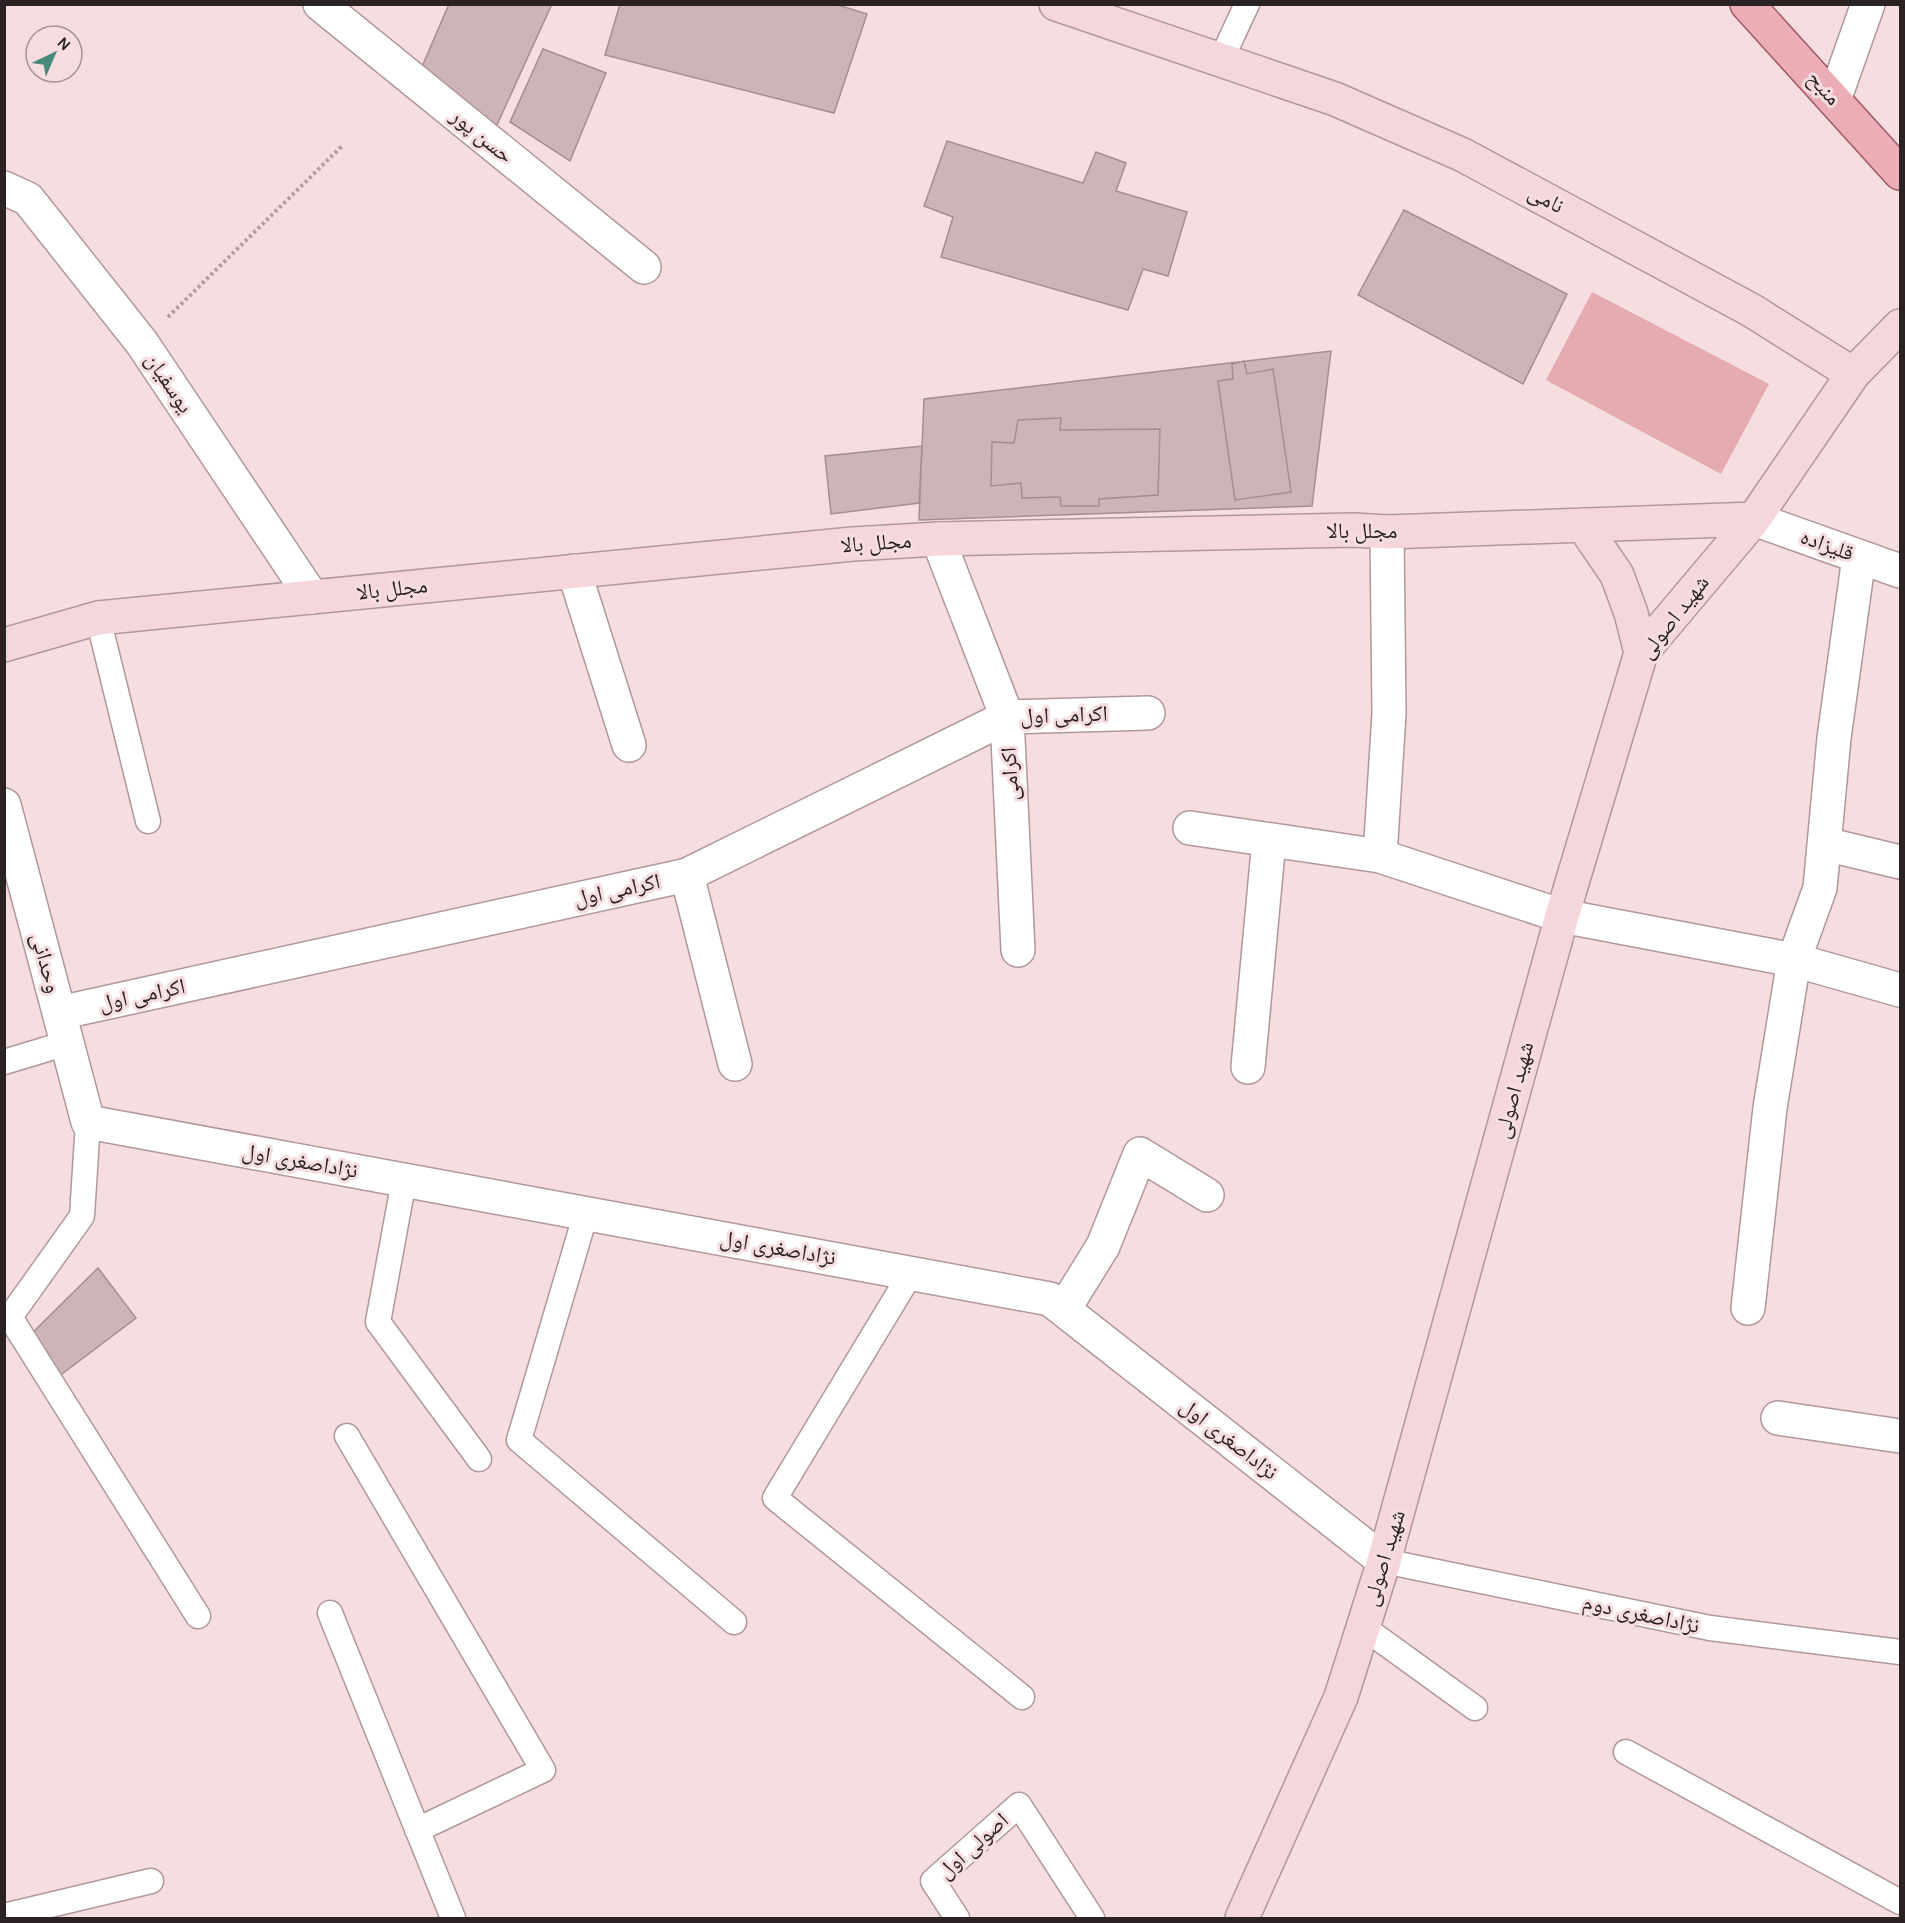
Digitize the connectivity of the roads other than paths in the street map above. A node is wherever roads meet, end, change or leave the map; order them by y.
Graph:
1 (320, 4) edge
2 (1247, 4) edge
3 (1747, 4) edge
4 (1868, 4) edge
5 (1070, 7) edge
6 (1221, 60) junction
7 (1834, 100) junction
8 (1900, 172) edge
9 (4, 188) edge
10 (644, 267) dead end
11 (1900, 326) edge
12 (1853, 374) junction
13 (1754, 519) junction
14 (1583, 525) junction
15 (1387, 532) junction
16 (938, 539) junction
17 (1859, 557) junction
18 (574, 571) junction
19 (1900, 571) edge
20 (312, 597) junction
21 (98, 618) junction
22 (4, 645) edge
23 (1641, 653) junction
24 (1149, 713) dead end
25 (1007, 717) junction
26 (629, 745) dead end
27 (4, 805) edge
28 (148, 821) dead end
29 (1190, 828) dead end
30 (1269, 840) junction
31 (1825, 844) junction
32 (1380, 856) junction
33 (1900, 862) edge
34 (687, 875) junction
35 (1562, 916) junction
36 (1018, 950) dead end
37 (1794, 960) junction
38 (1900, 990) edge
39 (63, 1028) junction
40 (4, 1062) edge
41 (735, 1064) dead end
42 (1248, 1067) dead end
43 (87, 1122) junction
44 (405, 1180) junction
45 (1207, 1195) dead end
46 (586, 1213) junction
47 (911, 1273) junction
48 (1748, 1308) dead end
49 (1064, 1310) junction
50 (1778, 1418) dead end
51 (347, 1436) dead end
52 (1900, 1436) edge
53 (479, 1459) dead end
54 (1384, 1561) junction
55 (330, 1613) dead end
56 (198, 1616) dead end
57 (734, 1622) dead end
58 (1363, 1627) junction
59 (1900, 1652) edge
60 (1022, 1697) dead end
61 (1475, 1708) dead end
62 (1626, 1752) dead end
63 (417, 1830) junction
64 (151, 1881) dead end
65 (1900, 1902) edge
66 (4, 1916) edge
67 (453, 1918) edge
68 (957, 1918) edge
69 (1092, 1918) edge
70 (1242, 1918) edge

1 - 10 street, حسن پور
2 - 6 lane
3 - 7 main road, منبح
4 - 7 street
5 - 6 street, نامی
6 - 12 street, نامی
7 - 8 main road, منبح
9 - 20 street, یوسفیان
11 - 12 street, شهید اصولی
12 - 13 street, شهید اصولی
13 - 14 street, مجلل بالا
13 - 17 street, قلیزاده
13 - 23 street, شهید اصولی
14 - 15 street, مجلل بالا
14 - 23 street
15 - 16 street, مجلل بالا
15 - 32 street
16 - 18 street, مجلل بالا
16 - 25 street, اکرامی
17 - 19 street, قلیزاده
17 - 31 street
18 - 20 street, مجلل بالا
18 - 26 street
20 - 21 street, مجلل بالا
21 - 22 street, مجلل بالا
21 - 28 lane
23 - 35 street, شهید اصولی
24 - 25 street, اکرامی اول
25 - 34 street, اکرامی اول
25 - 36 street, اکرامی
27 - 39 street, وحدانی
29 - 30 street
30 - 32 street
30 - 42 street
31 - 33 street
31 - 37 street
32 - 35 street
34 - 39 street, اکرامی اول
34 - 41 street
35 - 37 street
35 - 54 street, شهید اصولی
37 - 38 street
37 - 48 street
39 - 40 lane
39 - 43 street, وحدانی
43 - 44 street, نژاداصغری اول
43 - 56 lane
44 - 46 street, نژاداصغری اول
44 - 53 lane
45 - 49 street
46 - 47 street, نژاداصغری اول
46 - 57 lane
47 - 49 street, نژاداصغری اول
47 - 60 lane
49 - 54 street, نژاداصغری اول
50 - 52 street
51 - 63 lane
54 - 58 street, شهید اصولی
54 - 59 lane, نژاداصغری دوم
55 - 63 lane
58 - 61 lane
58 - 70 street, شهید اصولی
62 - 65 lane
63 - 67 lane
64 - 66 lane
68 - 69 lane, اصولی اول

